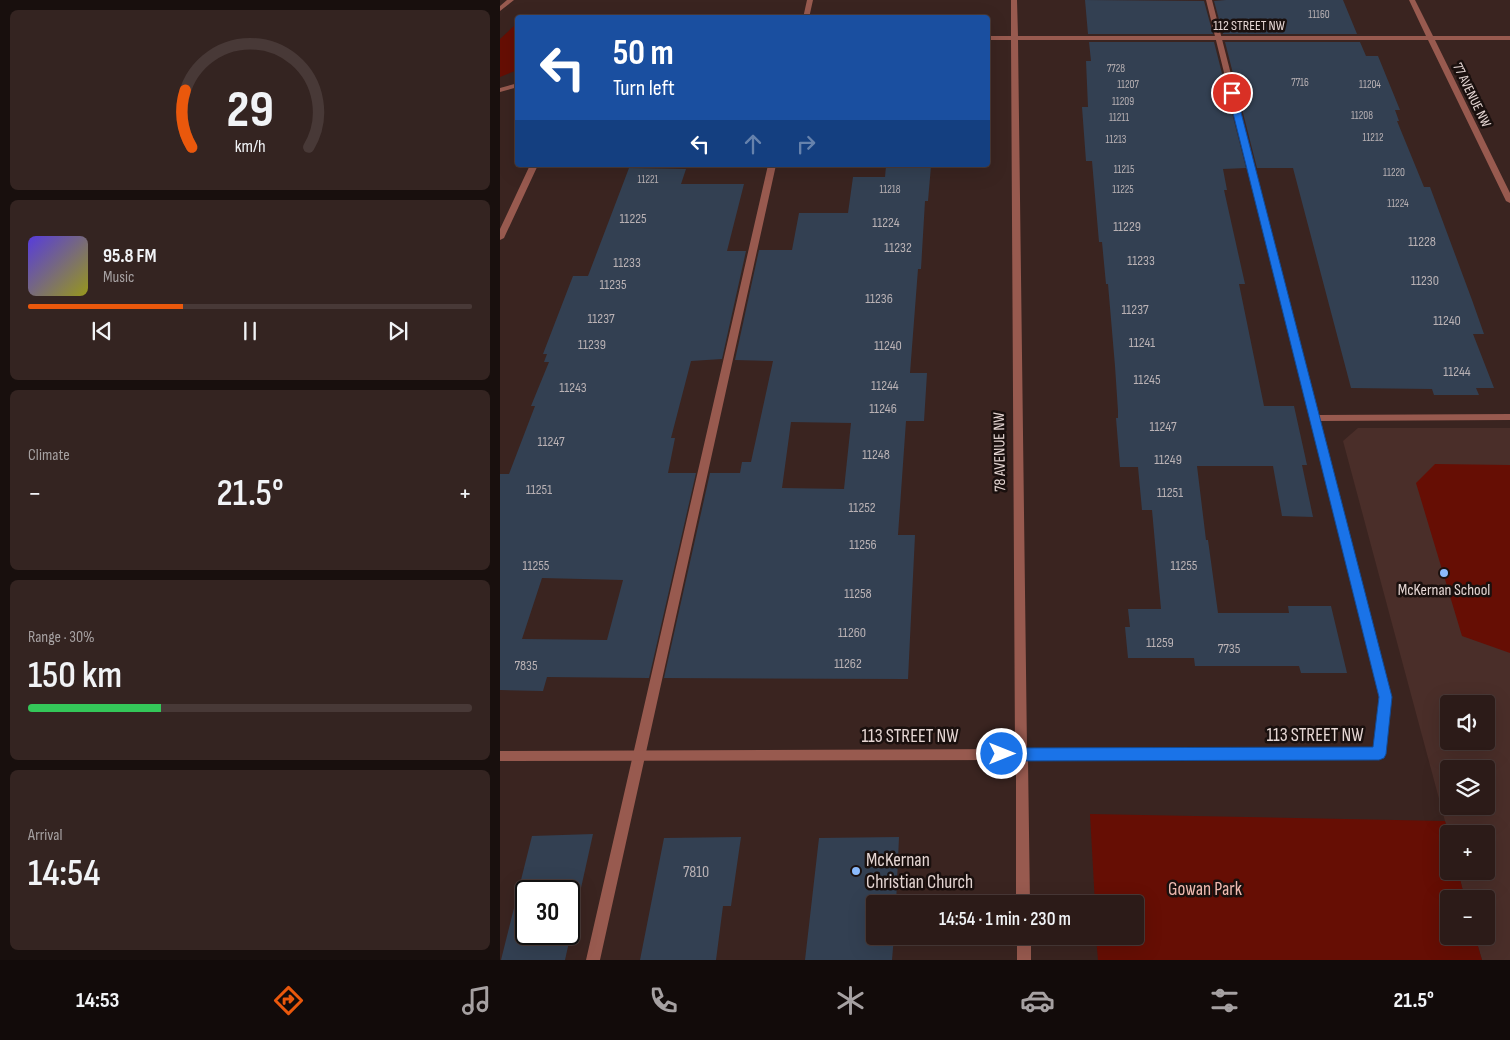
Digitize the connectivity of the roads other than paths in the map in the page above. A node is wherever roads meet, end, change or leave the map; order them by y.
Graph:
1 (511, 0) edge
2 (810, 0) edge
3 (1014, 0) edge
4 (1209, 0) edge
5 (1412, 0) edge
6 (500, 10) edge
7 (807, 15) edge
8 (1218, 37) junction
9 (990, 38) edge
10 (1014, 38) junction
11 (1430, 38) junction
12 (1510, 38) edge
13 (515, 86) edge
14 (500, 90) edge
15 (533, 167) edge
16 (772, 167) edge
17 (1510, 201) edge
18 (500, 238) edge
19 (1510, 417) edge
20 (1316, 418) junction
21 (1021, 754) junction
22 (500, 756) edge
23 (640, 756) junction
24 (1023, 895) edge
25 (1024, 945) edge
26 (592, 960) edge
27 (1024, 960) edge

1 - 6 street
2 - 7 street
3 - 10 street, 78 AVENUE NW
4 - 8 street
5 - 11 street, 77 AVENUE NW
8 - 10 street, 112 STREET NW
8 - 11 street, 112 STREET NW
8 - 20 street
9 - 10 street, 112 STREET NW
10 - 21 street, 78 AVENUE NW
11 - 12 street, 112 STREET NW
11 - 17 street, 77 AVENUE NW
13 - 14 street
15 - 18 street
16 - 23 street
19 - 20 street
20 - 21 street, 113 STREET NW
21 - 23 street, 113 STREET NW
21 - 24 street, 78 AVENUE NW
22 - 23 street, 113 STREET NW
23 - 26 street
25 - 27 street

